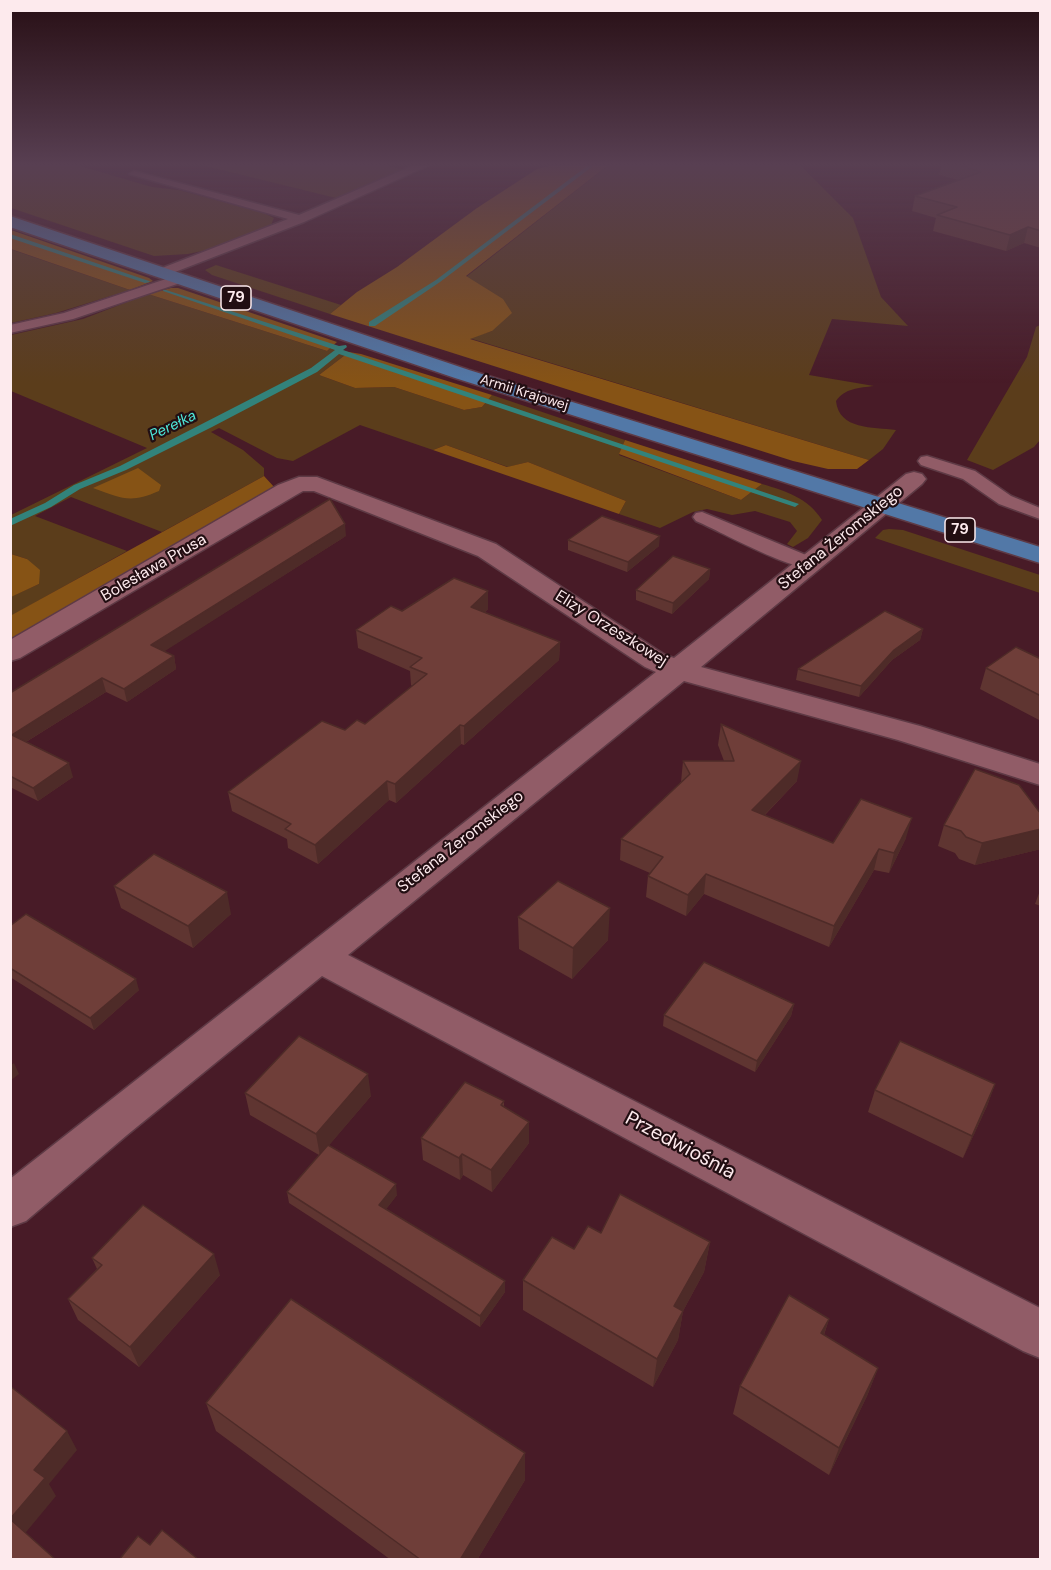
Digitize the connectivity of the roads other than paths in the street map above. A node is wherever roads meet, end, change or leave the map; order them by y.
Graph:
1 (54, 236) edge
2 (261, 236) edge
3 (170, 276) junction
4 (10, 329) edge
5 (920, 470) joint
6 (299, 484) joint
7 (880, 505) junction
8 (1041, 514) edge
9 (702, 517) dead end
10 (1041, 555) edge
11 (811, 564) junction
12 (10, 652) edge
13 (678, 670) junction
14 (1041, 775) edge
15 (319, 957) junction
16 (10, 1207) edge
17 (1041, 1334) edge

1 - 3 main road, Armii Krajowej / 79
2 - 3 lane
3 - 4 lane
3 - 7 main road, Armii Krajowej / 79
5 - 7 street, Stefana Żeromskiego
5 - 8 lane
6 - 12 street, Bolesława Prusa
6 - 13 street, Elizy Orzeszkowej
7 - 10 main road, Armii Krajowej / 79
7 - 11 street, Stefana Żeromskiego
9 - 11 lane
11 - 13 street, Stefana Żeromskiego
13 - 14 street, Elizy Orzeszkowej
13 - 15 street, Stefana Żeromskiego
15 - 16 street, Stefana Żeromskiego
15 - 17 street, Przedwiośnia

